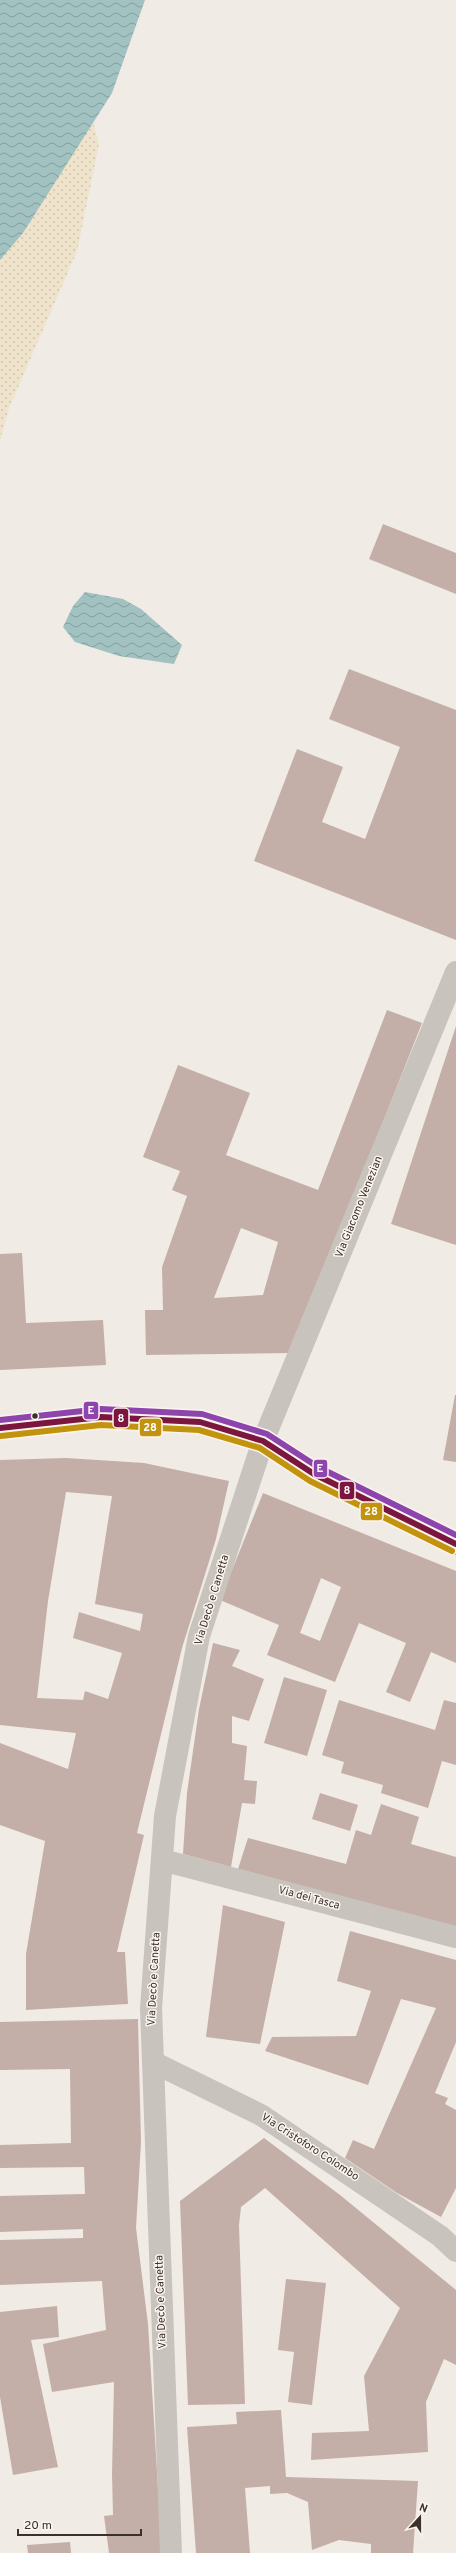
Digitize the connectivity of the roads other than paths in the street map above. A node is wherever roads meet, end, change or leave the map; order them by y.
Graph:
1 (456, 972) edge
2 (0, 1428) edge
3 (263, 1441) junction
4 (456, 1544) edge
5 (162, 1860) junction
6 (456, 1937) edge
7 (153, 2062) junction
8 (456, 2251) edge
9 (171, 2553) edge

1 - 3 street, Via Giacomo Venezian
2 - 3 main road
3 - 4 main road
3 - 5 street, Via Decò e Canetta
5 - 6 street, Via dei Tasca
5 - 7 street, Via Decò e Canetta
7 - 8 street, Via Cristoforo Colombo
7 - 9 street, Via Decò e Canetta

